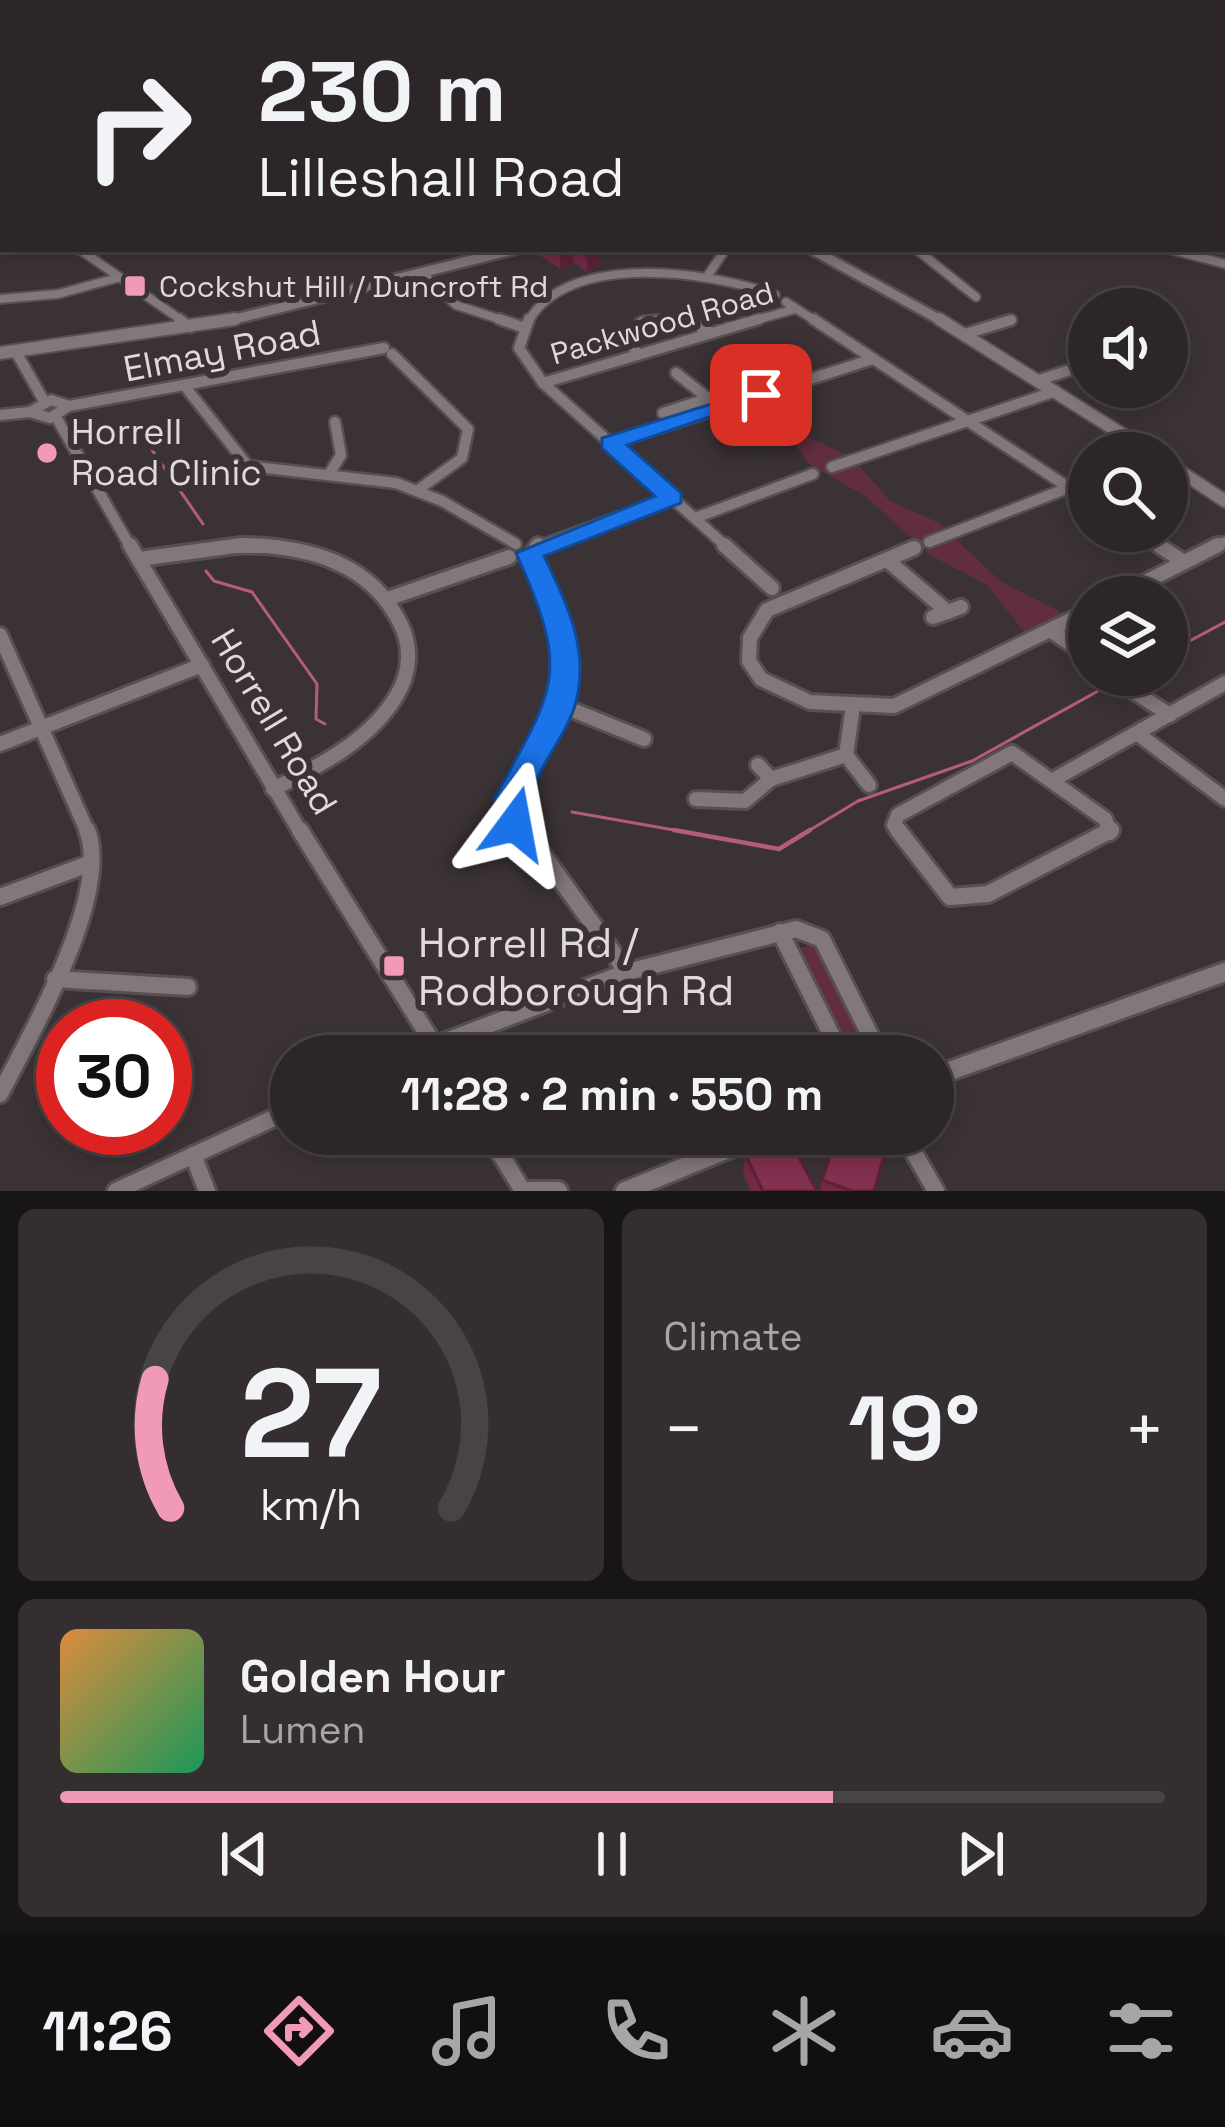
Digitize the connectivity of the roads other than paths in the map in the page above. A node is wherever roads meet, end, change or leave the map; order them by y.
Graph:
1 (83, 252) edge
2 (505, 252) edge
3 (724, 252) edge
4 (816, 252) edge
5 (920, 252) edge
6 (1180, 252) edge
7 (1225, 264) edge
8 (424, 275) junction
9 (708, 275) junction
10 (117, 278) junction
11 (976, 297) dead end
12 (0, 299) edge
13 (785, 302) junction
14 (1011, 320) dead end
15 (522, 327) junction
16 (192, 328) junction
17 (712, 333) junction
18 (965, 334) junction
19 (16, 352) junction
20 (0, 353) edge
21 (638, 355) junction
22 (874, 358) junction
23 (1068, 371) edge
24 (676, 373) dead end
25 (1039, 380) junction
26 (543, 383) junction
27 (187, 389) junction
28 (1056, 391) junction
29 (709, 398) junction
30 (44, 401) junction
31 (69, 406) junction
32 (721, 408) junction
33 (29, 412) junction
34 (0, 415) edge
35 (56, 417) junction
36 (966, 420) junction
37 (334, 422) dead end
38 (673, 423) junction
39 (1119, 432) edge
40 (610, 443) junction
41 (832, 467) dead end
42 (331, 471) junction
43 (813, 474) dead end
44 (1188, 476) edge
45 (1068, 488) joint
46 (418, 490) junction
47 (672, 498) junction
48 (1223, 498) edge
49 (695, 518) junction
50 (929, 542) dead end
51 (1225, 542) edge
52 (516, 544) dead end
53 (914, 548) dead end
54 (1169, 552) edge
55 (509, 557) dead end
56 (139, 559) junction
57 (886, 560) junction
58 (1184, 562) junction
59 (1157, 576) edge
60 (772, 588) dead end
61 (387, 599) junction
62 (933, 617) dead end
63 (1068, 622) edge
64 (1052, 631) junction
65 (0, 635) edge
66 (1068, 642) edge
67 (202, 665) junction
68 (1225, 682) edge
69 (1140, 696) edge
70 (560, 705) junction
71 (852, 713) junction
72 (1170, 716) junction
73 (42, 725) junction
74 (1138, 734) junction
75 (644, 739) dead end
76 (0, 744) edge
77 (846, 755) junction
78 (758, 765) dead end
79 (771, 779) junction
80 (1053, 780) junction
81 (869, 784) dead end
82 (273, 789) junction
83 (1224, 797) edge
84 (696, 799) dead end
85 (91, 862) junction
86 (0, 897) edge
87 (779, 932) junction
88 (627, 972) junction
89 (1225, 972) edge
90 (55, 979) junction
91 (188, 987) dead end
92 (428, 1035) edge
93 (474, 1035) edge
94 (831, 1035) edge
95 (870, 1035) edge
96 (954, 1069) edge
97 (0, 1094) edge
98 (270, 1120) edge
99 (193, 1155) junction
100 (502, 1155) edge
101 (713, 1155) edge
102 (915, 1155) edge
103 (116, 1191) edge
104 (207, 1191) edge
105 (526, 1191) edge
106 (558, 1191) edge
107 (625, 1191) edge
108 (936, 1191) edge

1 - 10 street
2 - 8 street
3 - 9 street
4 - 18 street
5 - 11 street
6 - 7 street
8 - 15 street
8 - 16 street
9 - 13 street
9 - 15 street
10 - 12 street
10 - 16 street
13 - 17 street, Packwood Road
13 - 22 street
14 - 18 street
15 - 26 street
16 - 19 street
17 - 21 street, Packwood Road
17 - 21 street
18 - 25 street
19 - 20 street
19 - 30 street
21 - 26 street, Packwood Road
22 - 32 street
22 - 36 street
23 - 25 street
24 - 29 street
25 - 28 street
26 - 40 street
27 - 31 street, Elmay Road
27 - 42 street
27 - 46 street, Elmay Road
28 - 36 street
28 - 39 street
29 - 32 street
29 - 38 street
30 - 31 street
30 - 33 street
31 - 35 street
32 - 38 street
33 - 34 street
33 - 35 street
35 - 56 street, Horrell Road
36 - 41 street
36 - 45 street
37 - 42 street
38 - 40 street
40 - 47 street
42 - 46 street
43 - 49 street
44 - 48 street
45 - 50 street
46 - 52 street
47 - 49 street
47 - 70 street
49 - 60 street
51 - 58 street
53 - 57 street
54 - 58 street
55 - 61 street
56 - 61 street
56 - 67 street, Horrell Road
57 - 62 street
57 - 71 street
58 - 59 street
61 - 82 street
63 - 64 street
64 - 66 street
64 - 71 street
65 - 73 street
67 - 73 street
67 - 82 street, Horrell Road
68 - 72 street
69 - 72 street
70 - 75 street
70 - 88 street
71 - 77 street
72 - 74 street
73 - 76 street
73 - 85 street
74 - 80 street
74 - 83 street
77 - 79 street
77 - 81 street
78 - 79 street
79 - 84 street
80 - 80 street
82 - 92 street, Horrell Road
85 - 86 street
85 - 90 street
87 - 88 street
87 - 94 street
87 - 95 street
88 - 93 street
89 - 96 street
90 - 91 street
90 - 97 street
98 - 99 street
99 - 103 street
99 - 104 street
100 - 105 street
101 - 107 street
102 - 108 street
105 - 106 street

